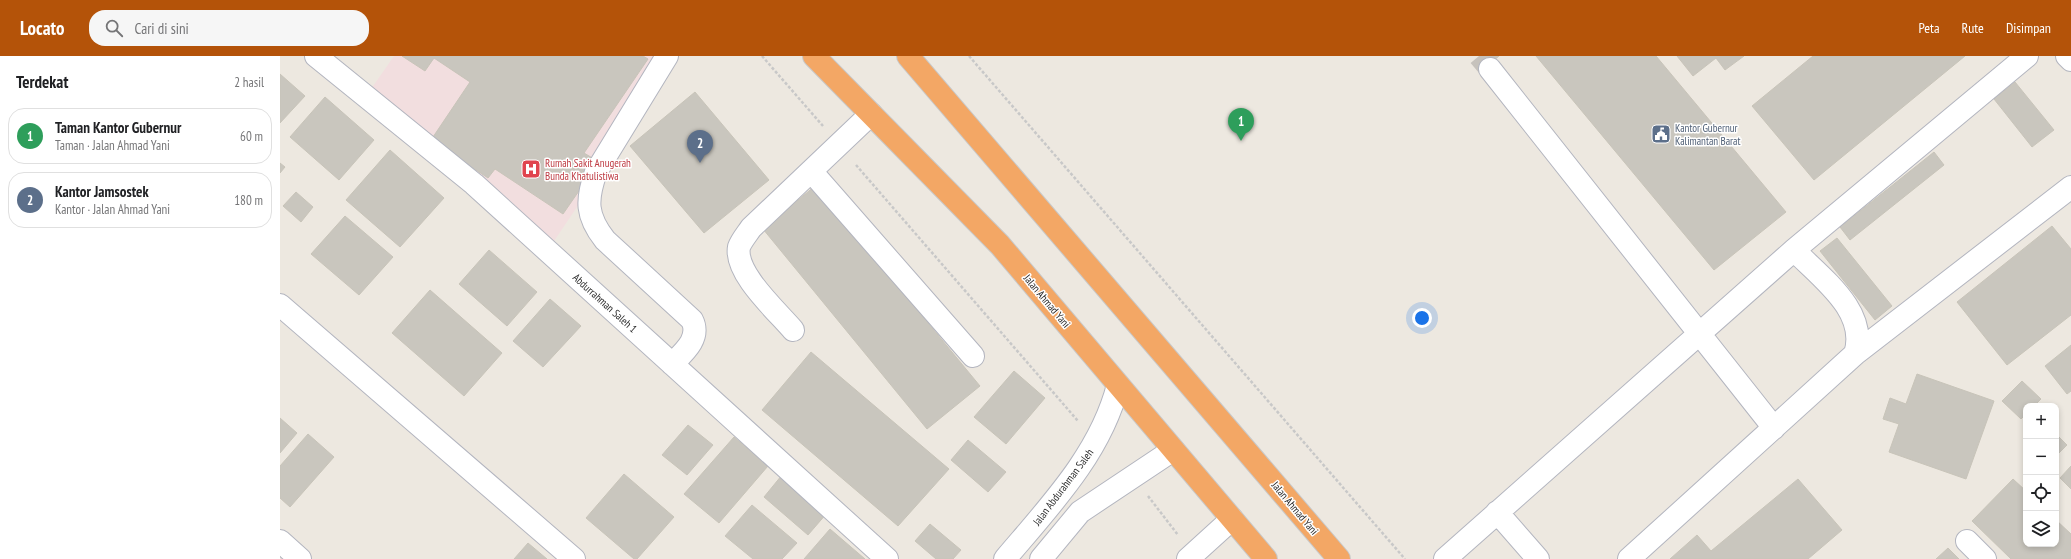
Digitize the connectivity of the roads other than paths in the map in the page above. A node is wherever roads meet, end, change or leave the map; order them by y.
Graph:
1 (316, 56) edge
2 (667, 56) edge
3 (814, 56) edge
4 (908, 56) edge
5 (2027, 56) edge
6 (2067, 56) edge
7 (2071, 60) edge
8 (1490, 69) tunnel mouth
9 (871, 114) junction
10 (811, 171) junction
11 (2071, 187) edge
12 (1794, 250) junction
13 (280, 305) edge
14 (793, 330) dead end
15 (1698, 334) junction
16 (1855, 354) junction
17 (973, 356) dead end
18 (672, 364) junction
19 (1118, 385) junction
20 (1774, 428) junction
21 (1172, 450) junction
22 (1497, 512) junction
23 (1232, 519) junction
24 (280, 541) edge
25 (1967, 541) dead end
26 (1190, 557) edge
27 (300, 559) edge
28 (574, 559) edge
29 (887, 559) edge
30 (1005, 559) edge
31 (1041, 559) edge
32 (1266, 559) edge
33 (1339, 559) edge
34 (1445, 559) edge
35 (1538, 559) edge
36 (1628, 559) edge
37 (1985, 559) edge

1 - 18 street, Abdurrahman Saleh 1
2 - 18 street
3 - 9 highway, Jalan Ahmad Yani
4 - 33 highway, Jalan Ahmad Yani
5 - 12 street
6 - 7 street
8 - 15 street
9 - 10 street
9 - 19 highway, Jalan Ahmad Yani
10 - 14 street
10 - 17 street
11 - 16 street
12 - 15 street
12 - 16 street
13 - 28 street
15 - 20 street
15 - 22 street
16 - 20 street
18 - 29 street, Abdurrahman Saleh 1
19 - 21 highway, Jalan Ahmad Yani
19 - 30 street, Jalan Abdurahman Saleh
20 - 36 street
21 - 23 highway, Jalan Ahmad Yani
21 - 31 street
22 - 34 street
22 - 35 street
23 - 26 street
23 - 32 highway, Jalan Ahmad Yani
24 - 27 street
25 - 37 street

